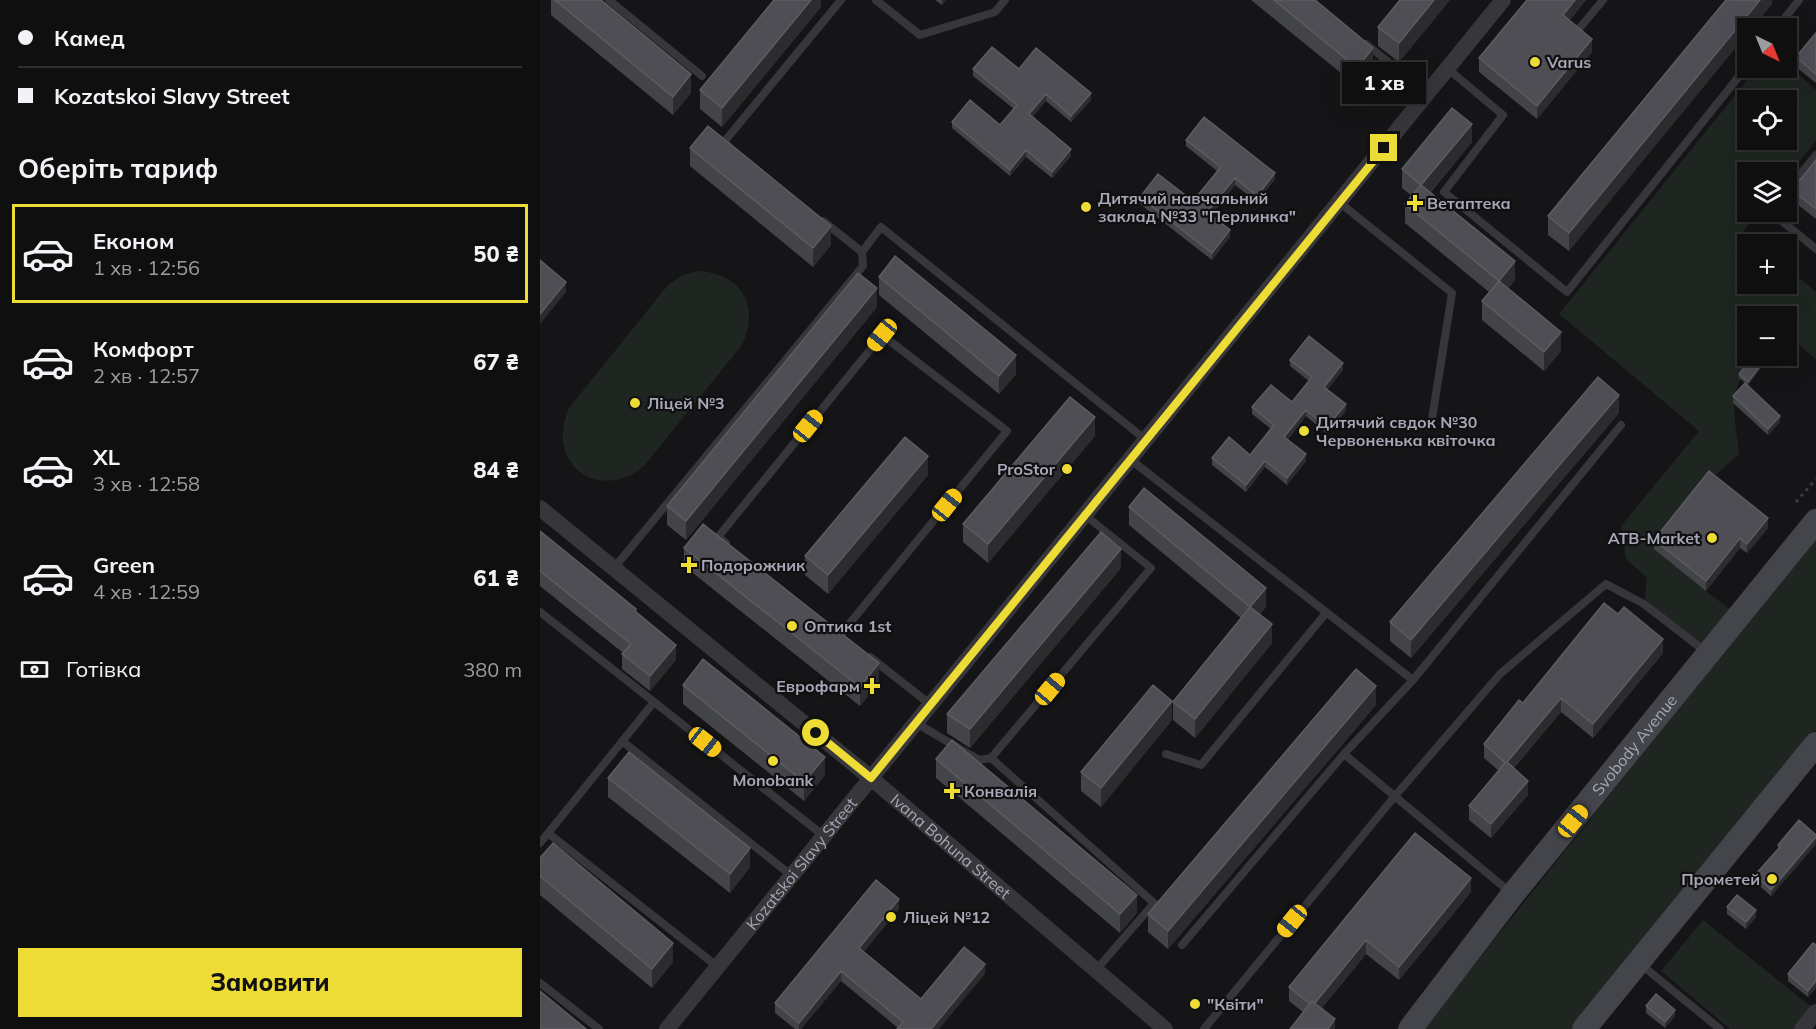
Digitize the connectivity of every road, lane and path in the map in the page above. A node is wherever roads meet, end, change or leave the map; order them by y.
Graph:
1 (609, 0) edge
2 (841, 0) edge
3 (876, 0) edge
4 (1005, 0) edge
5 (1503, 0) edge
6 (1603, 0) edge
7 (1799, 0) edge
8 (1785, 18) edge
9 (1578, 30) edge
10 (1357, 36) edge
11 (1448, 69) junction
12 (702, 76) dead end
13 (1738, 78) edge
14 (1428, 94) junction
15 (733, 150) edge
16 (1816, 155) edge
17 (1797, 178) edge
18 (1339, 202) junction
19 (816, 215) edge
20 (1783, 222) edge
21 (1816, 249) edge
22 (862, 252) junction
23 (1432, 419) dead end
24 (1621, 425) dead end
25 (1146, 440) junction
26 (1131, 460) junction
27 (1816, 479) edge
28 (1796, 502) dead end
29 (540, 508) edge
30 (1086, 516) junction
31 (1816, 521) edge
32 (735, 551) edge
33 (614, 568) junction
34 (540, 612) edge
35 (1326, 613) junction
36 (833, 627) edge
37 (842, 634) junction
38 (850, 642) edge
39 (859, 649) edge
40 (1708, 655) junction
41 (1413, 680) junction
42 (654, 702) junction
43 (931, 705) junction
44 (916, 723) junction
45 (622, 741) junction
46 (1816, 744) edge
47 (1166, 754) dead end
48 (1344, 754) junction
49 (991, 758) junction
50 (871, 778) junction
51 (1395, 796) junction
52 (548, 833) junction
53 (824, 836) junction
54 (540, 843) edge
55 (792, 876) junction
56 (1513, 894) junction
57 (1182, 945) dead end
58 (1637, 962) junction
59 (718, 967) junction
60 (1096, 970) junction
61 (540, 983) edge
62 (599, 1029) edge
63 (667, 1029) edge
64 (1165, 1029) edge
65 (1204, 1029) edge
66 (1410, 1029) edge
67 (1584, 1029) edge
68 (1720, 1029) edge

1 - 12 lane
2 - 15 lane
3 - 4 lane
5 - 11 street, Kozatskoi Slavy Street
6 - 9 lane
7 - 8 lane
10 - 14 lane
11 - 13 lane
11 - 14 street, Kozatskoi Slavy Street
14 - 18 street, Kozatskoi Slavy Street
16 - 17 lane
18 - 23 lane
18 - 25 street, Kozatskoi Slavy Street
19 - 22 lane
20 - 21 lane
22 - 25 lane
22 - 33 lane
24 - 41 lane
25 - 26 street, Kozatskoi Slavy Street
26 - 30 street, Kozatskoi Slavy Street
26 - 35 lane
27 - 28 path
29 - 33 street, Ivana Bohuna Street
30 - 43 street, Kozatskoi Slavy Street
30 - 49 lane
31 - 40 street, Svobody Avenue
32 - 37 lane
33 - 50 street, Ivana Bohuna Street
34 - 42 lane
35 - 41 lane
35 - 47 lane
36 - 37 lane
37 - 38 lane
39 - 43 lane
40 - 51 lane
40 - 56 street, Svobody Avenue
41 - 48 lane
42 - 45 lane
42 - 53 lane
43 - 44 street, Kozatskoi Slavy Street
44 - 49 lane
44 - 50 street, Kozatskoi Slavy Street
45 - 52 lane
45 - 55 lane
46 - 58 street
48 - 51 lane
48 - 57 lane
49 - 60 lane
50 - 53 street, Kozatskoi Slavy Street
50 - 60 street, Ivana Bohuna Street
51 - 56 lane
51 - 65 lane
52 - 54 lane
52 - 59 lane
53 - 55 street, Kozatskoi Slavy Street
55 - 59 street, Kozatskoi Slavy Street
56 - 66 street, Svobody Avenue
58 - 67 street
58 - 68 lane
59 - 63 street, Kozatskoi Slavy Street
60 - 64 street, Ivana Bohuna Street
61 - 62 lane

